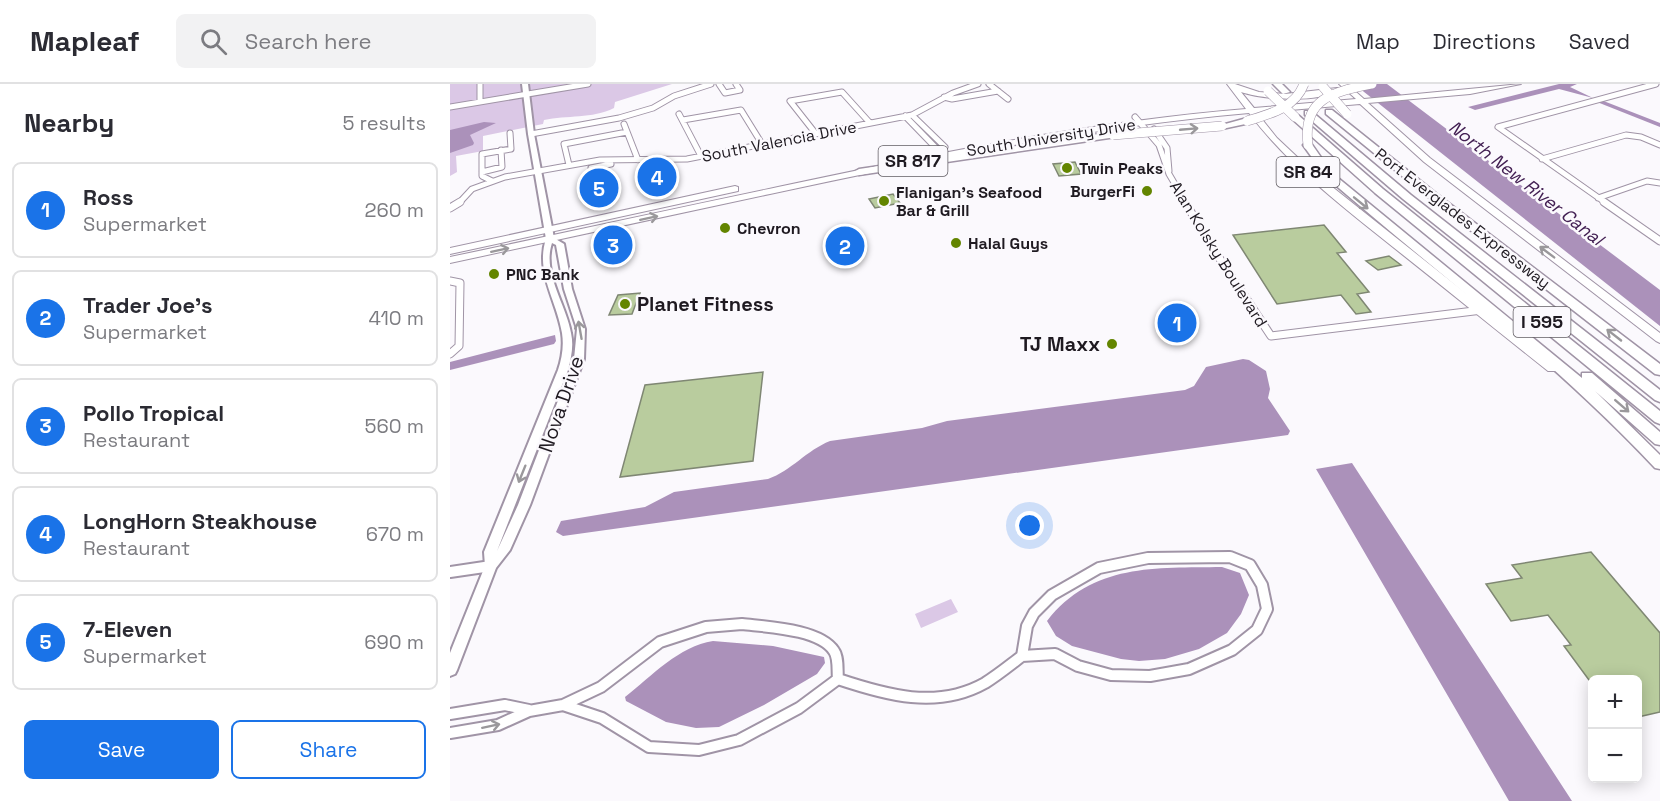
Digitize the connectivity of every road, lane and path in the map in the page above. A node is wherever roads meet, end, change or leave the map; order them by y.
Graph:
1 (480, 84) edge
2 (525, 84) edge
3 (588, 84) edge
4 (711, 84) edge
5 (719, 84) edge
6 (736, 84) edge
7 (978, 84) edge
8 (989, 84) edge
9 (1277, 84) edge
10 (1298, 84) edge
11 (1342, 84) edge
12 (1372, 84) edge
13 (1481, 84) edge
14 (1517, 84) edge
15 (1656, 84) edge
16 (969, 85) edge
17 (1232, 85) edge
18 (1322, 86) edge
19 (1265, 87) edge
20 (1305, 88) edge
21 (998, 91) junction
22 (527, 95) junction
23 (944, 97) junction
24 (1357, 98) junction
25 (1008, 99) dead end
26 (480, 102) junction
27 (450, 107) edge
28 (1248, 107) junction
29 (679, 114) dead end
30 (912, 115) junction
31 (1201, 115) junction
32 (904, 117) junction
33 (1174, 118) junction
34 (1141, 119) junction
35 (683, 120) junction
36 (1382, 121) junction
37 (870, 123) junction
38 (624, 124) dead end
39 (1261, 124) junction
40 (627, 132) junction
41 (510, 133) dead end
42 (531, 134) junction
43 (816, 134) junction
44 (762, 144) junction
45 (1660, 145) edge
46 (1168, 147) junction
47 (941, 148) junction
48 (501, 150) junction
49 (635, 153) junction
50 (701, 156) junction
51 (1542, 159) junction
52 (600, 160) junction
53 (638, 160) junction
54 (617, 161) junction
55 (569, 165) junction
56 (590, 165) junction
57 (538, 170) junction
58 (1169, 171) junction
59 (482, 172) junction
60 (859, 172) junction
61 (592, 176) dead end
62 (492, 181) junction
63 (1658, 182) edge
64 (1433, 196) junction
65 (1598, 198) junction
66 (450, 208) edge
67 (1423, 227) junction
68 (550, 234) junction
69 (1660, 241) edge
70 (450, 250) edge
71 (450, 260) edge
72 (450, 281) edge
73 (1482, 310) junction
74 (1660, 339) edge
75 (450, 354) edge
76 (565, 360) junction
77 (1660, 371) edge
78 (570, 386) junction
79 (1660, 397) edge
80 (557, 417) junction
81 (543, 419) junction
82 (1660, 419) edge
83 (1660, 440) edge
84 (1660, 466) edge
85 (491, 566) junction
86 (450, 572) edge
87 (1022, 656) junction
88 (450, 670) edge
89 (838, 679) junction
90 (563, 705) junction
91 (529, 711) junction
92 (450, 714) edge
93 (450, 733) edge

1 - 26 street
2 - 22 street, Nova Drive
3 - 22 street
4 - 42 street
5 - 6 street
7 - 16 street, South Valencia Drive
8 - 21 street
9 - 79 highway
10 - 20 highway, Port Everglades Expressway / I 595
11 - 17 main road
11 - 24 main road
12 -> 84 highway, bridge
13 - 24 main road, South University Drive / SR 817
14 - 24 main road, South University Drive / SR 817
15 - 51 street
16 - 23 street, South Valencia Drive
17 - 28 main road, SR 84
18 - 64 highway, bridge
19 - 67 highway, Port Everglades Expressway / I 595, bridge
60 -> 20 highway, bridge
20 - 64 highway, Port Everglades Expressway / I 595
21 - 23 street
21 - 25 street
22 - 26 street
22 - 42 street, Nova Drive
23 - 30 street, South Valencia Drive
24 - 28 main road, South University Drive / SR 817
24 - 36 main road
26 - 27 street
28 - 31 main road, South University Drive / SR 817
28 - 34 main road, South University Drive / SR 817
28 - 39 main road, SR 84
29 - 35 street
30 - 32 street, South Valencia Drive
30 - 47 street
31 - 33 main road, South University Drive / SR 817
31 - 39 main road
32 - 37 street, South Valencia Drive
32 - 47 street
33 - 34 main road, South University Drive / SR 817
33 - 46 street, Alan Kolsky Boulevard
34 - 46 street
34 - 47 main road, South University Drive / SR 817
34 - 58 street, Alan Kolsky Boulevard
34 - 60 main road, South University Drive / SR 817
35 - 44 street
35 - 50 street
36 - 39 main road
74 -> 36 main road
37 - 43 street, South Valencia Drive
37 - 43 street
38 - 40 street
39 - 73 main road, SR 84
40 - 49 street
40 - 55 street
41 - 48 street
42 - 57 street, Nova Drive
43 - 44 street, South Valencia Drive
44 - 50 street, South Valencia Drive
45 - 51 street
46 - 58 street, Alan Kolsky Boulevard
47 - 68 main road, South University Drive / SR 817
48 - 59 street
48 - 59 street
49 - 52 street
49 - 53 street
50 - 53 street, South Valencia Drive
51 - 65 street
52 - 54 street, South Valencia Drive
52 - 56 street, South Valencia Drive
53 - 54 street, South Valencia Drive
54 - 56 street, South Valencia Drive
55 - 56 street, South Valencia Drive
55 - 57 street, South Valencia Drive
56 - 61 street
57 - 62 street, South Valencia Drive
57 - 68 street, Nova Drive
58 - 73 street, Alan Kolsky Boulevard
59 - 62 street
68 -> 60 main road, South University Drive / SR 817
62 - 66 street, South Valencia Drive
63 - 65 street
77 -> 64 highway, Port Everglades Expressway / I 595
65 - 69 street
67 - 82 highway, Port Everglades Expressway / I 595
67 -> 83 highway
68 - 70 main road, South University Drive / SR 817
71 -> 68 main road, South University Drive / SR 817
68 - 76 street, Nova Drive
78 -> 68 street, Nova Drive
72 - 75 street
73 - 84 main road, SR 84
76 - 78 street
76 - 81 street, Nova Drive
78 - 80 street, Nova Drive
80 - 81 street
80 - 85 street, Nova Drive
81 -> 85 street, Nova Drive
85 - 86 street
85 - 88 street, Nova Drive
87 - 87 street
87 - 89 street
89 - 90 street
89 - 90 street
90 - 91 street
91 - 92 street
93 -> 91 street

